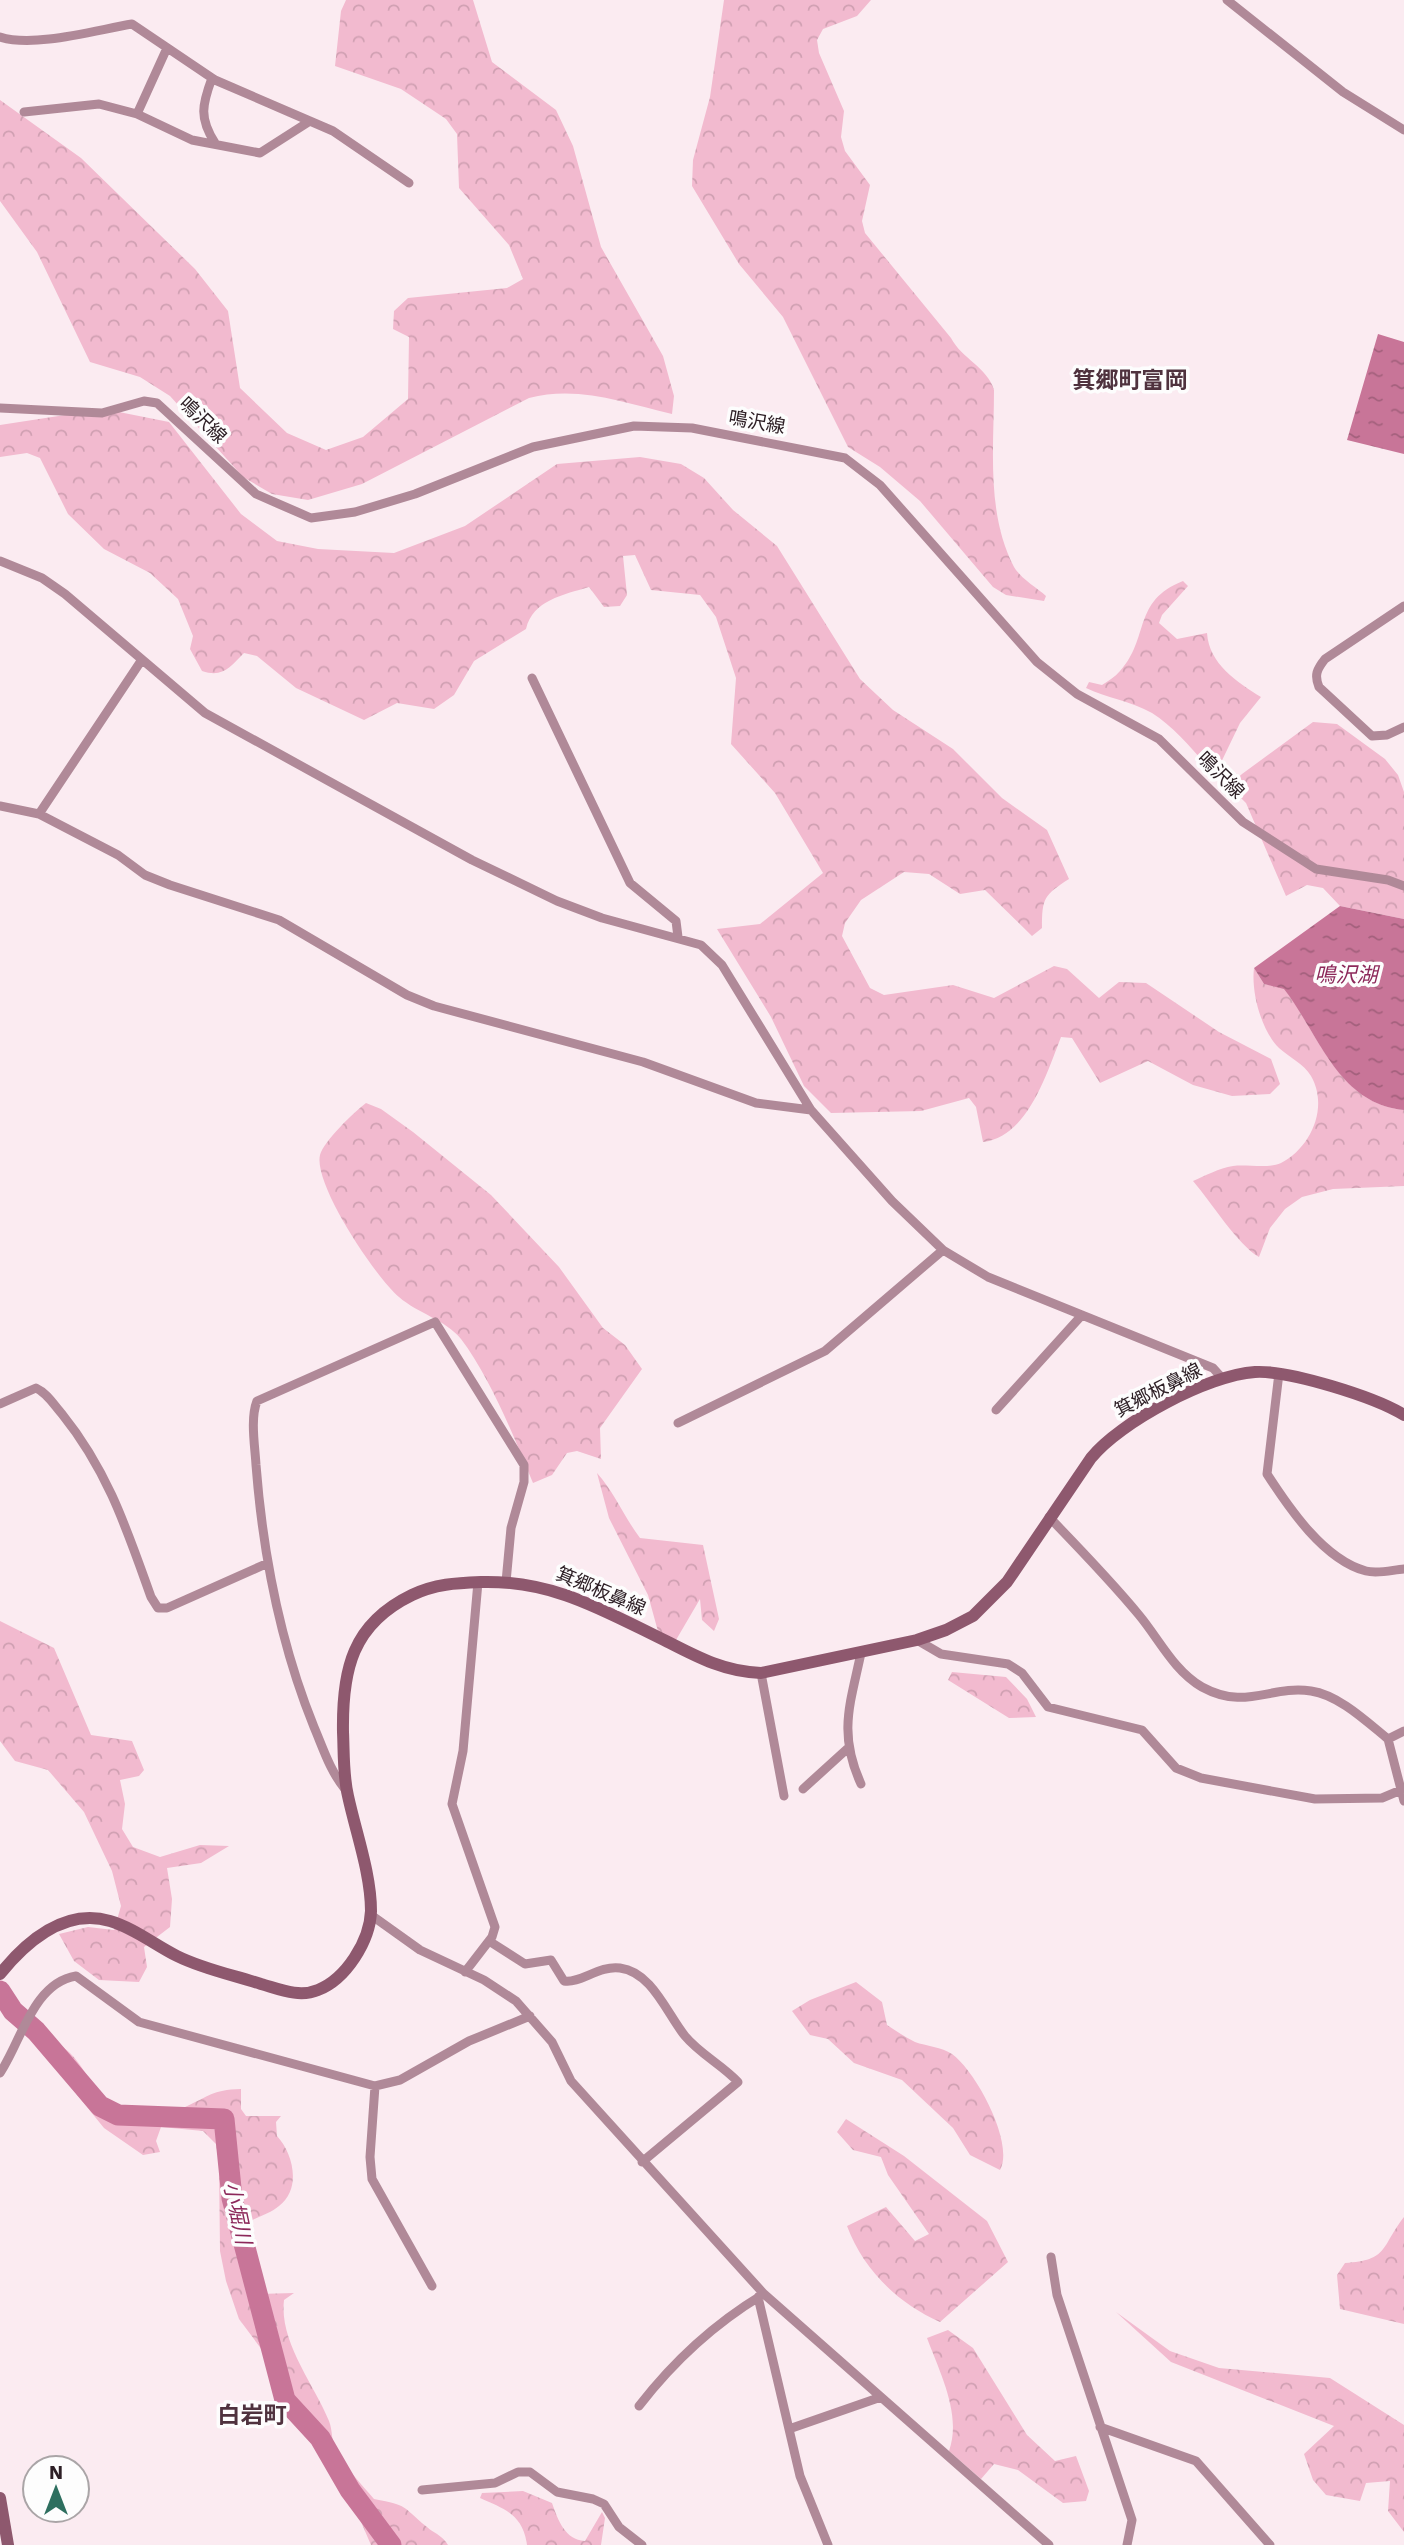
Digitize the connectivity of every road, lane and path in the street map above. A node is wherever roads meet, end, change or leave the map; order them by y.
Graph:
1 (1227, 0) edge
2 (0, 37) edge
3 (167, 48) junction
4 (212, 78) junction
5 (24, 112) dead end
6 (137, 114) junction
7 (310, 121) junction
8 (1404, 130) edge
9 (215, 143) junction
10 (409, 183) dead end
11 (0, 408) edge
12 (0, 561) edge
13 (1404, 606) edge
14 (141, 661) junction
15 (532, 678) dead end
16 (1404, 727) edge
17 (0, 806) edge
18 (39, 814) junction
19 (1404, 886) edge
20 (678, 937) junction
21 (811, 1110) junction
22 (943, 1250) junction
23 (1082, 1315) junction
24 (1279, 1373) junction
25 (1222, 1378) junction
26 (0, 1404) edge
27 (996, 1410) dead end
28 (1404, 1415) edge
29 (678, 1423) dead end
30 (1049, 1517) junction
31 (268, 1563) junction
32 (1404, 1569) edge
33 (478, 1582) junction
34 (506, 1582) junction
35 (917, 1640) junction
36 (861, 1653) junction
37 (761, 1673) junction
38 (1404, 1731) edge
39 (1388, 1739) junction
40 (847, 1749) junction
41 (861, 1784) dead end
42 (803, 1789) dead end
43 (1401, 1790) junction
44 (347, 1791) junction
45 (784, 1796) dead end
46 (1404, 1801) edge
47 (371, 1915) junction
48 (489, 1941) junction
49 (466, 1972) junction
50 (0, 1974) edge
51 (530, 2016) junction
52 (0, 2073) edge
53 (375, 2086) junction
54 (642, 2162) junction
55 (1052, 2257) dead end
56 (432, 2286) dead end
57 (761, 2296) junction
58 (881, 2397) junction
59 (639, 2406) dead end
60 (1100, 2427) junction
61 (789, 2429) junction
62 (422, 2490) dead end
63 (0, 2498) edge
64 (1042, 2543) edge
65 (8, 2545) edge
66 (642, 2545) edge
67 (828, 2545) edge
68 (1127, 2545) edge
69 (1270, 2545) edge

1 - 8 street
2 - 3 street
3 - 4 street
3 - 6 street
4 - 7 street
4 - 9 street
5 - 6 street
6 - 9 street
7 - 9 street
7 - 10 street
11 - 19 street, 鳴沢線
12 - 14 street
13 - 16 street
14 - 18 street
14 - 20 street
15 - 20 street
17 - 18 street
18 - 21 street
20 - 21 street
21 - 22 street
22 - 23 street
22 - 29 street
23 - 25 street
23 - 27 street
24 - 25 main road, 箕郷板鼻線
24 - 28 main road, 箕郷板鼻線
24 - 32 street
25 - 30 main road, 箕郷板鼻線
26 - 31 street
30 - 35 main road, 箕郷板鼻線
30 - 39 street
31 - 34 street
31 - 44 street
33 - 34 main road, 箕郷板鼻線
33 - 44 main road, 箕郷板鼻線
33 - 48 street
34 - 37 main road, 箕郷板鼻線
35 - 36 main road, 箕郷板鼻線
35 - 43 street
36 - 37 main road, 箕郷板鼻線
36 - 40 street
37 - 45 street
38 - 39 street
39 - 43 street
40 - 41 street
40 - 42 street
43 - 46 street
44 - 47 main road, 箕郷板鼻線
47 - 49 street
47 - 50 main road, 箕郷板鼻線
48 - 49 street
48 - 54 street
49 - 51 street
51 - 53 street
51 - 54 street
52 - 53 street
53 - 56 street
54 - 57 street
55 - 60 street
57 - 58 street
57 - 59 street
57 - 61 street
58 - 61 street
58 - 64 street
60 - 68 street
60 - 69 street
61 - 67 street
62 - 66 street
63 - 65 main road

